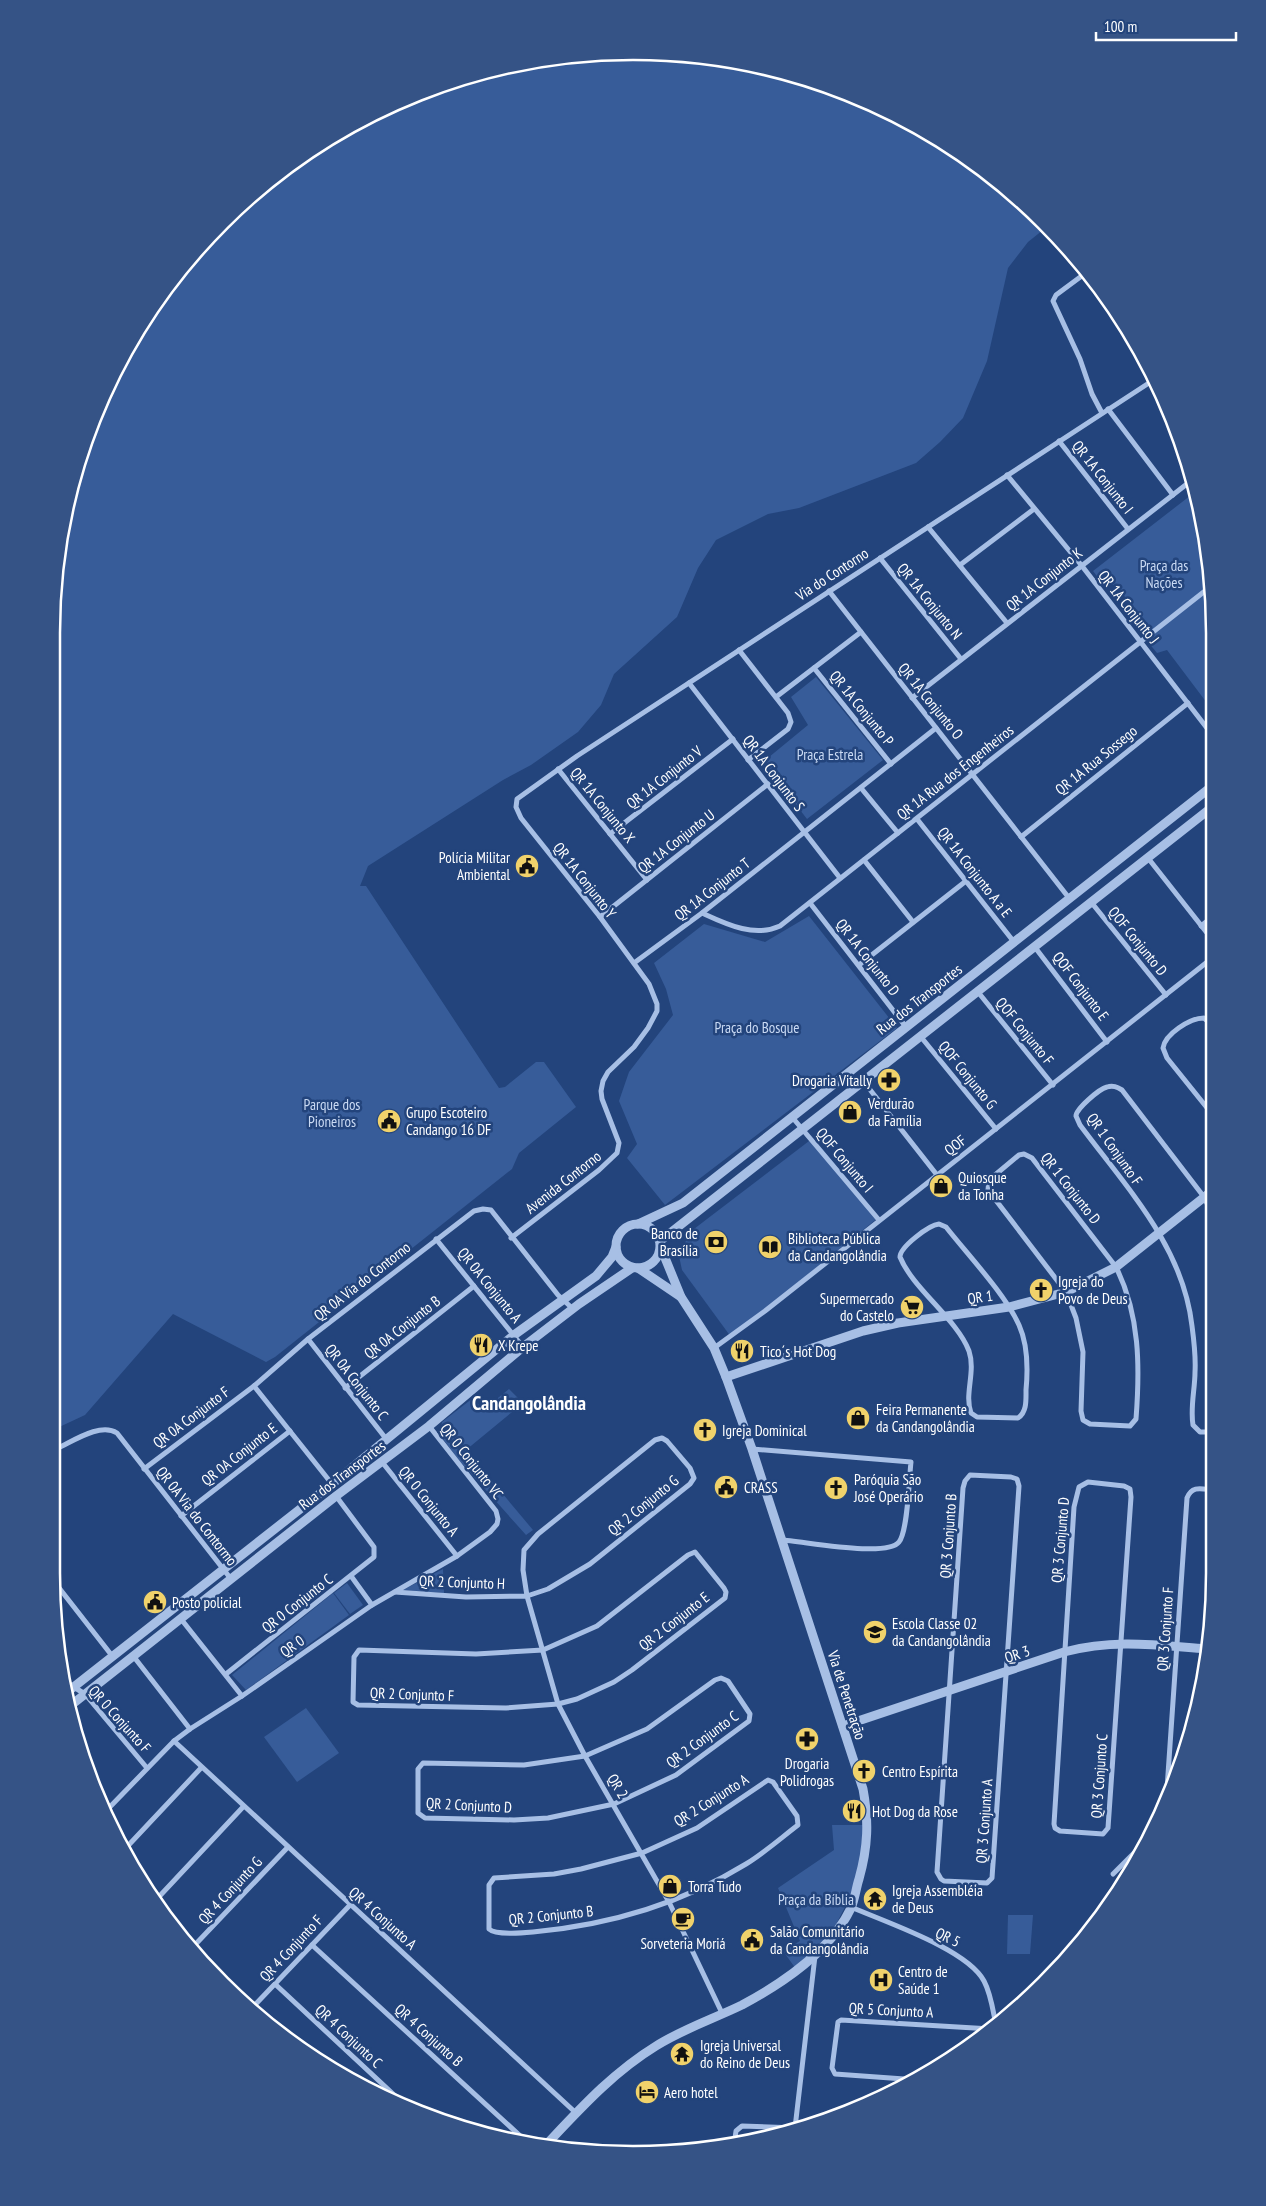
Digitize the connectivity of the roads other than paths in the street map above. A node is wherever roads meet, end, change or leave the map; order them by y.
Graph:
1 (1081, 276) edge
2 (1148, 383) edge
3 (1108, 409) junction
4 (1102, 413) junction
5 (1059, 441) junction
6 (1006, 475) junction
7 (1186, 485) edge
8 (1173, 495) junction
9 (1034, 509) junction
10 (928, 527) junction
11 (1128, 529) junction
12 (880, 558) junction
13 (960, 565) junction
14 (1082, 566) junction
15 (829, 591) junction
16 (1205, 591) edge
17 (1007, 623) junction
18 (861, 632) junction
19 (1141, 642) junction
20 (739, 650) junction
21 (961, 659) junction
22 (814, 668) junction
23 (689, 682) junction
24 (776, 697) junction
25 (912, 698) junction
26 (1188, 703) junction
27 (1206, 727) edge
28 (936, 728) junction
29 (733, 739) junction
30 (748, 760) junction
31 (891, 764) junction
32 (558, 769) junction
33 (973, 774) junction
34 (768, 784) junction
35 (861, 788) junction
36 (526, 790) joint
37 (1206, 790) edge
38 (1206, 812) edge
39 (917, 819) junction
40 (1160, 826) junction
41 (804, 833) junction
42 (898, 833) junction
43 (610, 834) junction
44 (1021, 837) junction
45 (1171, 840) junction
46 (1148, 858) junction
47 (864, 860) junction
48 (840, 878) junction
49 (647, 880) junction
50 (966, 881) junction
51 (1069, 898) junction
52 (1091, 902) junction
53 (810, 903) junction
54 (702, 913) junction
55 (600, 917) junction
56 (913, 922) junction
57 (1206, 922) edge
58 (1201, 926) junction
59 (1206, 932) edge
60 (1014, 942) junction
61 (1034, 946) junction
62 (634, 963) junction
63 (1206, 963) edge
64 (859, 965) junction
65 (649, 984) joint
66 (951, 992) junction
67 (978, 992) junction
68 (1166, 995) junction
69 (962, 1005) junction
70 (1206, 1020) edge
71 (906, 1027) junction
72 (921, 1037) junction
73 (1107, 1042) junction
74 (864, 1082) junction
75 (1053, 1085) junction
76 (1206, 1106) edge
77 (792, 1117) junction
78 (803, 1128) junction
79 (996, 1129) junction
80 (937, 1175) junction
81 (1204, 1197) junction
82 (1206, 1201) edge
83 (879, 1220) junction
84 (638, 1224) junction
85 (1160, 1232) junction
86 (511, 1238) junction
87 (436, 1239) junction
88 (660, 1244) junction
89 (616, 1247) junction
90 (1116, 1267) junction
91 (635, 1268) junction
92 (474, 1286) junction
93 (1066, 1292) junction
94 (681, 1297) junction
95 (564, 1301) junction
96 (1010, 1307) junction
97 (573, 1309) junction
98 (944, 1316) junction
99 (514, 1335) junction
100 (308, 1339) junction
101 (524, 1348) junction
102 (714, 1348) junction
103 (726, 1377) junction
104 (254, 1386) junction
105 (345, 1388) junction
106 (430, 1426) junction
107 (399, 1430) junction
108 (290, 1431) junction
109 (1206, 1432) edge
110 (387, 1440) junction
111 (409, 1442) junction
112 (60, 1447) edge
113 (752, 1450) junction
114 (382, 1462) junction
115 (144, 1469) junction
116 (332, 1484) junction
117 (1206, 1490) edge
118 (336, 1496) junction
119 (496, 1511) joint
120 (181, 1516) junction
121 (781, 1540) junction
122 (457, 1556) junction
123 (522, 1561) joint
124 (223, 1568) junction
125 (351, 1576) junction
126 (231, 1579) junction
127 (60, 1590) edge
128 (395, 1592) junction
129 (527, 1596) junction
130 (372, 1605) junction
131 (181, 1619) junction
132 (1120, 1643) junction
133 (1176, 1646) junction
134 (1201, 1648) edge
135 (543, 1650) junction
136 (1064, 1652) junction
137 (113, 1657) junction
138 (134, 1657) junction
139 (1007, 1672) junction
140 (226, 1674) junction
141 (72, 1689) edge
142 (72, 1691) edge
143 (950, 1691) junction
144 (85, 1694) junction
145 (242, 1696) junction
146 (75, 1702) edge
147 (558, 1704) junction
148 (843, 1726) junction
149 (190, 1729) junction
150 (174, 1741) junction
151 (585, 1756) junction
152 (147, 1768) junction
153 (201, 1768) junction
154 (1168, 1778) edge
155 (614, 1804) junction
156 (110, 1806) edge
157 (243, 1807) junction
158 (129, 1845) edge
159 (288, 1847) junction
160 (642, 1853) junction
161 (1131, 1856) edge
162 (1113, 1874) dead end
163 (160, 1896) edge
164 (669, 1902) junction
165 (350, 1905) junction
166 (851, 1907) junction
167 (196, 1944) edge
168 (312, 1945) junction
169 (815, 1956) junction
170 (275, 1984) junction
171 (255, 2004) edge
172 (722, 2013) junction
173 (994, 2018) edge
174 (981, 2028) edge
175 (901, 2079) edge
176 (391, 2092) edge
177 (576, 2113) junction
178 (797, 2122) edge
179 (776, 2127) edge
180 (519, 2134) edge
181 (735, 2137) edge
182 (551, 2140) edge

1 - 4 street
2 - 3 street, Via do Contorno
3 - 4 street, Via do Contorno
3 - 8 street
4 - 5 street, Via do Contorno
5 - 6 street, Via do Contorno
5 - 11 street, QR 1A Conjunto I
6 - 9 street, QR 1A Conjunto J
6 - 10 street, Via do Contorno
7 - 8 street, QR 1A Conjunto K
8 - 11 street, QR 1A Conjunto K
9 - 13 street
9 - 14 street, QR 1A Conjunto J
10 - 12 street, Via do Contorno
10 - 13 street
11 - 14 street, QR 1A Conjunto K
12 - 15 street, Via do Contorno
12 - 21 street, QR 1A Conjunto N
13 - 17 street
14 - 17 street, QR 1A Conjunto K
14 - 19 street, QR 1A Conjunto J
15 - 18 street, QR 1A Conjunto O
15 - 20 street, Via do Contorno
16 - 19 street, QR 1A Rua dos Engenheiros
17 - 21 street, QR 1A Conjunto K
18 - 22 street
18 - 25 street, QR 1A Conjunto O
19 - 26 street, QR 1A Conjunto J
19 - 33 street, QR 1A Rua dos Engenheiros
20 - 23 street, Via do Contorno
20 - 24 street
21 - 25 street, QR 1A Conjunto K
22 - 24 street
22 - 31 street, QR 1A Conjunto P
23 - 29 street, QR 1A Conjunto S
23 - 32 street, Via do Contorno
24 - 30 street
25 - 28 street, QR 1A Conjunto O
26 - 27 street, QR 1A Conjunto J
26 - 44 street, QR 1A Rua Sossego
28 - 31 street, QR 1A Conjunto T
28 - 33 street, QR 1A Conjunto O
29 - 30 street, QR 1A Conjunto S
29 - 43 street, QR 1A Conjunto V
30 - 34 street, QR 1A Conjunto S
31 - 35 street, QR 1A Conjunto T
32 - 36 street, Via do Contorno
32 - 43 street, QR 1A Conjunto X
33 - 39 street, QR 1A Rua dos Engenheiros
33 - 44 street, QR 1A Conjunto O
34 - 41 street, QR 1A Conjunto S
34 - 49 street, QR 1A Conjunto U
35 - 41 street, QR 1A Conjunto T
35 - 42 street
36 - 55 street, QR 1A Conjunto Y
37 - 40 street, Rua dos Transportes
38 - 45 street, Rua dos Transportes
39 - 42 street, QR 1A Rua dos Engenheiros
39 - 50 street, QR 1A Conjunto A a E
40 - 45 street
40 - 51 street, Rua dos Transportes
41 - 48 street, QR 1A Conjunto S
41 - 54 street, QR 1A Conjunto T
42 - 47 street, QR 1A Rua dos Engenheiros
43 - 49 street, QR 1A Conjunto X
44 - 51 street, QR 1A Conjunto O
45 - 46 street, Rua dos Transportes
46 - 52 street, Rua dos Transportes
46 - 58 street
47 - 48 street, QR 1A Rua dos Engenheiros
47 - 56 street
48 - 53 street, QR 1A Rua dos Engenheiros
49 - 55 street, QR 1A Conjunto U
50 - 56 street
50 - 60 street, QR 1A Conjunto A a E
51 - 60 street, Rua dos Transportes
52 - 61 street, Rua dos Transportes
52 - 68 street, QOF Conjunto D
53 - 54 street, QR 1A Rua dos Engenheiros
53 - 64 street, QR 1A Conjunto D
54 - 62 street, QR 1A Conjunto T
55 - 62 street, QR 1A Conjunto Y
56 - 64 street
57 - 58 street
58 - 59 street
60 - 66 street, Rua dos Transportes
61 - 67 street, Rua dos Transportes
61 - 73 street, QOF Conjunto E
62 - 65 street, QR 1A Conjunto Y
63 - 68 street, QOF
64 - 71 street, QR 1A Conjunto D
65 - 86 street, Avenida Contorno
66 - 69 street
66 - 71 street, Rua dos Transportes
67 - 69 street, Rua dos Transportes
67 - 75 street, QOF Conjunto F
68 - 73 street, QOF
69 - 72 street, Rua dos Transportes
70 - 76 street
71 - 77 street, Rua dos Transportes
72 - 74 street, Rua dos Transportes
72 - 79 street, QOF Conjunto G
73 - 75 street, QOF
74 - 78 street, Rua dos Transportes
74 - 80 street
75 - 79 street, QOF
77 - 78 street, QOF Conjunto I
77 - 84 street, Rua dos Transportes
78 - 83 street, QOF Conjunto I
78 - 88 street, Rua dos Transportes
79 - 80 street, QOF
80 - 83 street, QOF
81 - 82 street
81 - 85 street, QR 1
81 - 85 street, QR 1 Conjunto F
83 - 102 street, QOF
84 - 88 street
84 - 89 street
85 - 90 street, QR 1
85 - 109 street
86 - 87 street, QR 0A Via do Contorno
86 - 95 street
87 - 92 street, QR 0A Conjunto A
87 - 100 street, QR 0A Via do Contorno
88 - 91 street
88 - 94 street, Via de Penetração
89 - 91 street
89 - 95 street, Rua dos Transportes
90 - 93 street, QR 1
90 - 93 street, QR 1 Conjunto D
90 - 93 street, QR 1 Conjunto D
91 - 94 street, Via de Penetração
91 - 97 street, Rua dos Transportes
92 - 99 street, QR 0A Conjunto A
92 - 105 street, QR 0A Conjunto B
93 - 96 street, QR 1
94 - 102 street, Via de Penetração
95 - 97 street
95 - 99 street, Rua dos Transportes
96 - 98 street, QR 1
96 - 98 street
96 - 98 street
97 - 101 street, Rua dos Transportes
98 - 103 street, QR 1
99 - 101 street, QR 0A Conjunto A
99 - 107 street, Rua dos Transportes
100 - 104 street, QR 0A Via do Contorno
100 - 105 street, QR 0A Conjunto C
101 - 106 street, Rua dos Transportes
102 - 103 street, Via de Penetração
103 - 113 street, Via de Penetração
104 - 108 street
104 - 115 street, QR 0A Conjunto F
105 - 110 street, QR 0A Conjunto C
106 - 111 street, Rua dos Transportes
106 - 119 street, QR 0 Conjunto VC
107 - 110 street, Rua dos Transportes
107 - 111 street
108 - 116 street
108 - 120 street, QR 0A Conjunto E
110 - 116 street, Rua dos Transportes
111 - 114 street, Rua dos Transportes
112 - 115 street, QR 0A Via do Contormo
113 - 121 street, Via de Penetração
113 - 121 street
114 - 118 street, Rua dos Transportes
114 - 122 street, QR 0 Conjunto A
115 - 120 street, QR 0A Via do Contormo
116 - 124 street, Rua dos Transportes
117 - 133 street, QR 3 Conjunto F
118 - 125 street, QR 0 Conjunto C
118 - 126 street, Rua dos Transportes
119 - 122 street, QR 0
120 - 124 street, QR 0A Via do Contormo
121 - 148 street, Via de Penetração
122 - 128 street, QR 0
123 - 129 street, QR 2
123 - 129 street, QR 2 Conjunto G
124 - 126 street, QR 0A Via do Contormo
124 - 137 street, Rua dos Transportes
125 - 130 street
125 - 140 street, QR 0 Conjunto C
126 - 131 street, Rua dos Transportes
127 - 137 street
128 - 129 street, QR 2 Conjunto H
128 - 130 street, QR 0
129 - 135 street, QR 2
130 - 145 street, QR 0
131 - 138 street, Rua dos Transportes
131 - 140 street
132 - 133 street, QR 3
132 - 136 street, QR 3
132 - 136 street, QR 3 Conjunto D
132 - 136 street, QR 3 Conjunto C
133 - 134 street, QR 3
133 - 154 street, QR 3 Conjunto F
135 - 147 street, QR 2
135 - 147 street, QR 2 Conjunto E
135 - 147 street, QR 2 Conjunto F
136 - 139 street, QR 3
137 - 141 street, Rua dos Transportes
138 - 144 street, Rua dos Transportes
138 - 149 street
139 - 143 street, QR 3
139 - 143 street, QR 3 Conjunto A
139 - 143 street, QR 3 Conjunto B
140 - 145 street
142 - 144 street, QR 0 Conjunto F
143 - 148 street, QR 3
144 - 146 street, Rua dos Transportes
144 - 152 street, QR 0 Conjunto F
145 - 149 street, QR 0
147 - 151 street, QR 2
148 - 166 street, Via de Penetração
149 - 150 street, QR 0
150 - 152 street, QR 0
150 - 153 street, QR 4 Conjunto A
151 - 155 street, QR 2
151 - 155 street, QR 2 Conjunto C
151 - 155 street, QR 2 Conjunto D
152 - 156 street, QR 0
153 - 157 street, QR 4 Conjunto A
153 - 158 street
155 - 160 street, QR 2
157 - 159 street, QR 4 Conjunto A
157 - 163 street
159 - 165 street, QR 4 Conjunto A
159 - 167 street, QR 4 Conjunto G
160 - 164 street, QR 2
160 - 164 street, QR 2 Conjunto A
160 - 164 street, QR 2 Conjunto B
161 - 162 street
164 - 172 street, QR 2
165 - 168 street, QR 4 Conjunto F
165 - 177 street, QR 4 Conjunto A
166 - 169 street, Via de Penetração
166 - 173 street, QR 5
168 - 170 street, QR 4 Conjunto F
168 - 180 street, QR 4 Conjunto B
169 - 172 street, Via de Penetração
169 - 178 street
170 - 171 street, QR 4 Conjunto F
170 - 176 street, QR 4 Conjunto C
172 - 177 street, Via de Penetração
174 - 175 street, QR 5 Conjunto A
177 - 182 street, Via de Penetração
179 - 181 street

